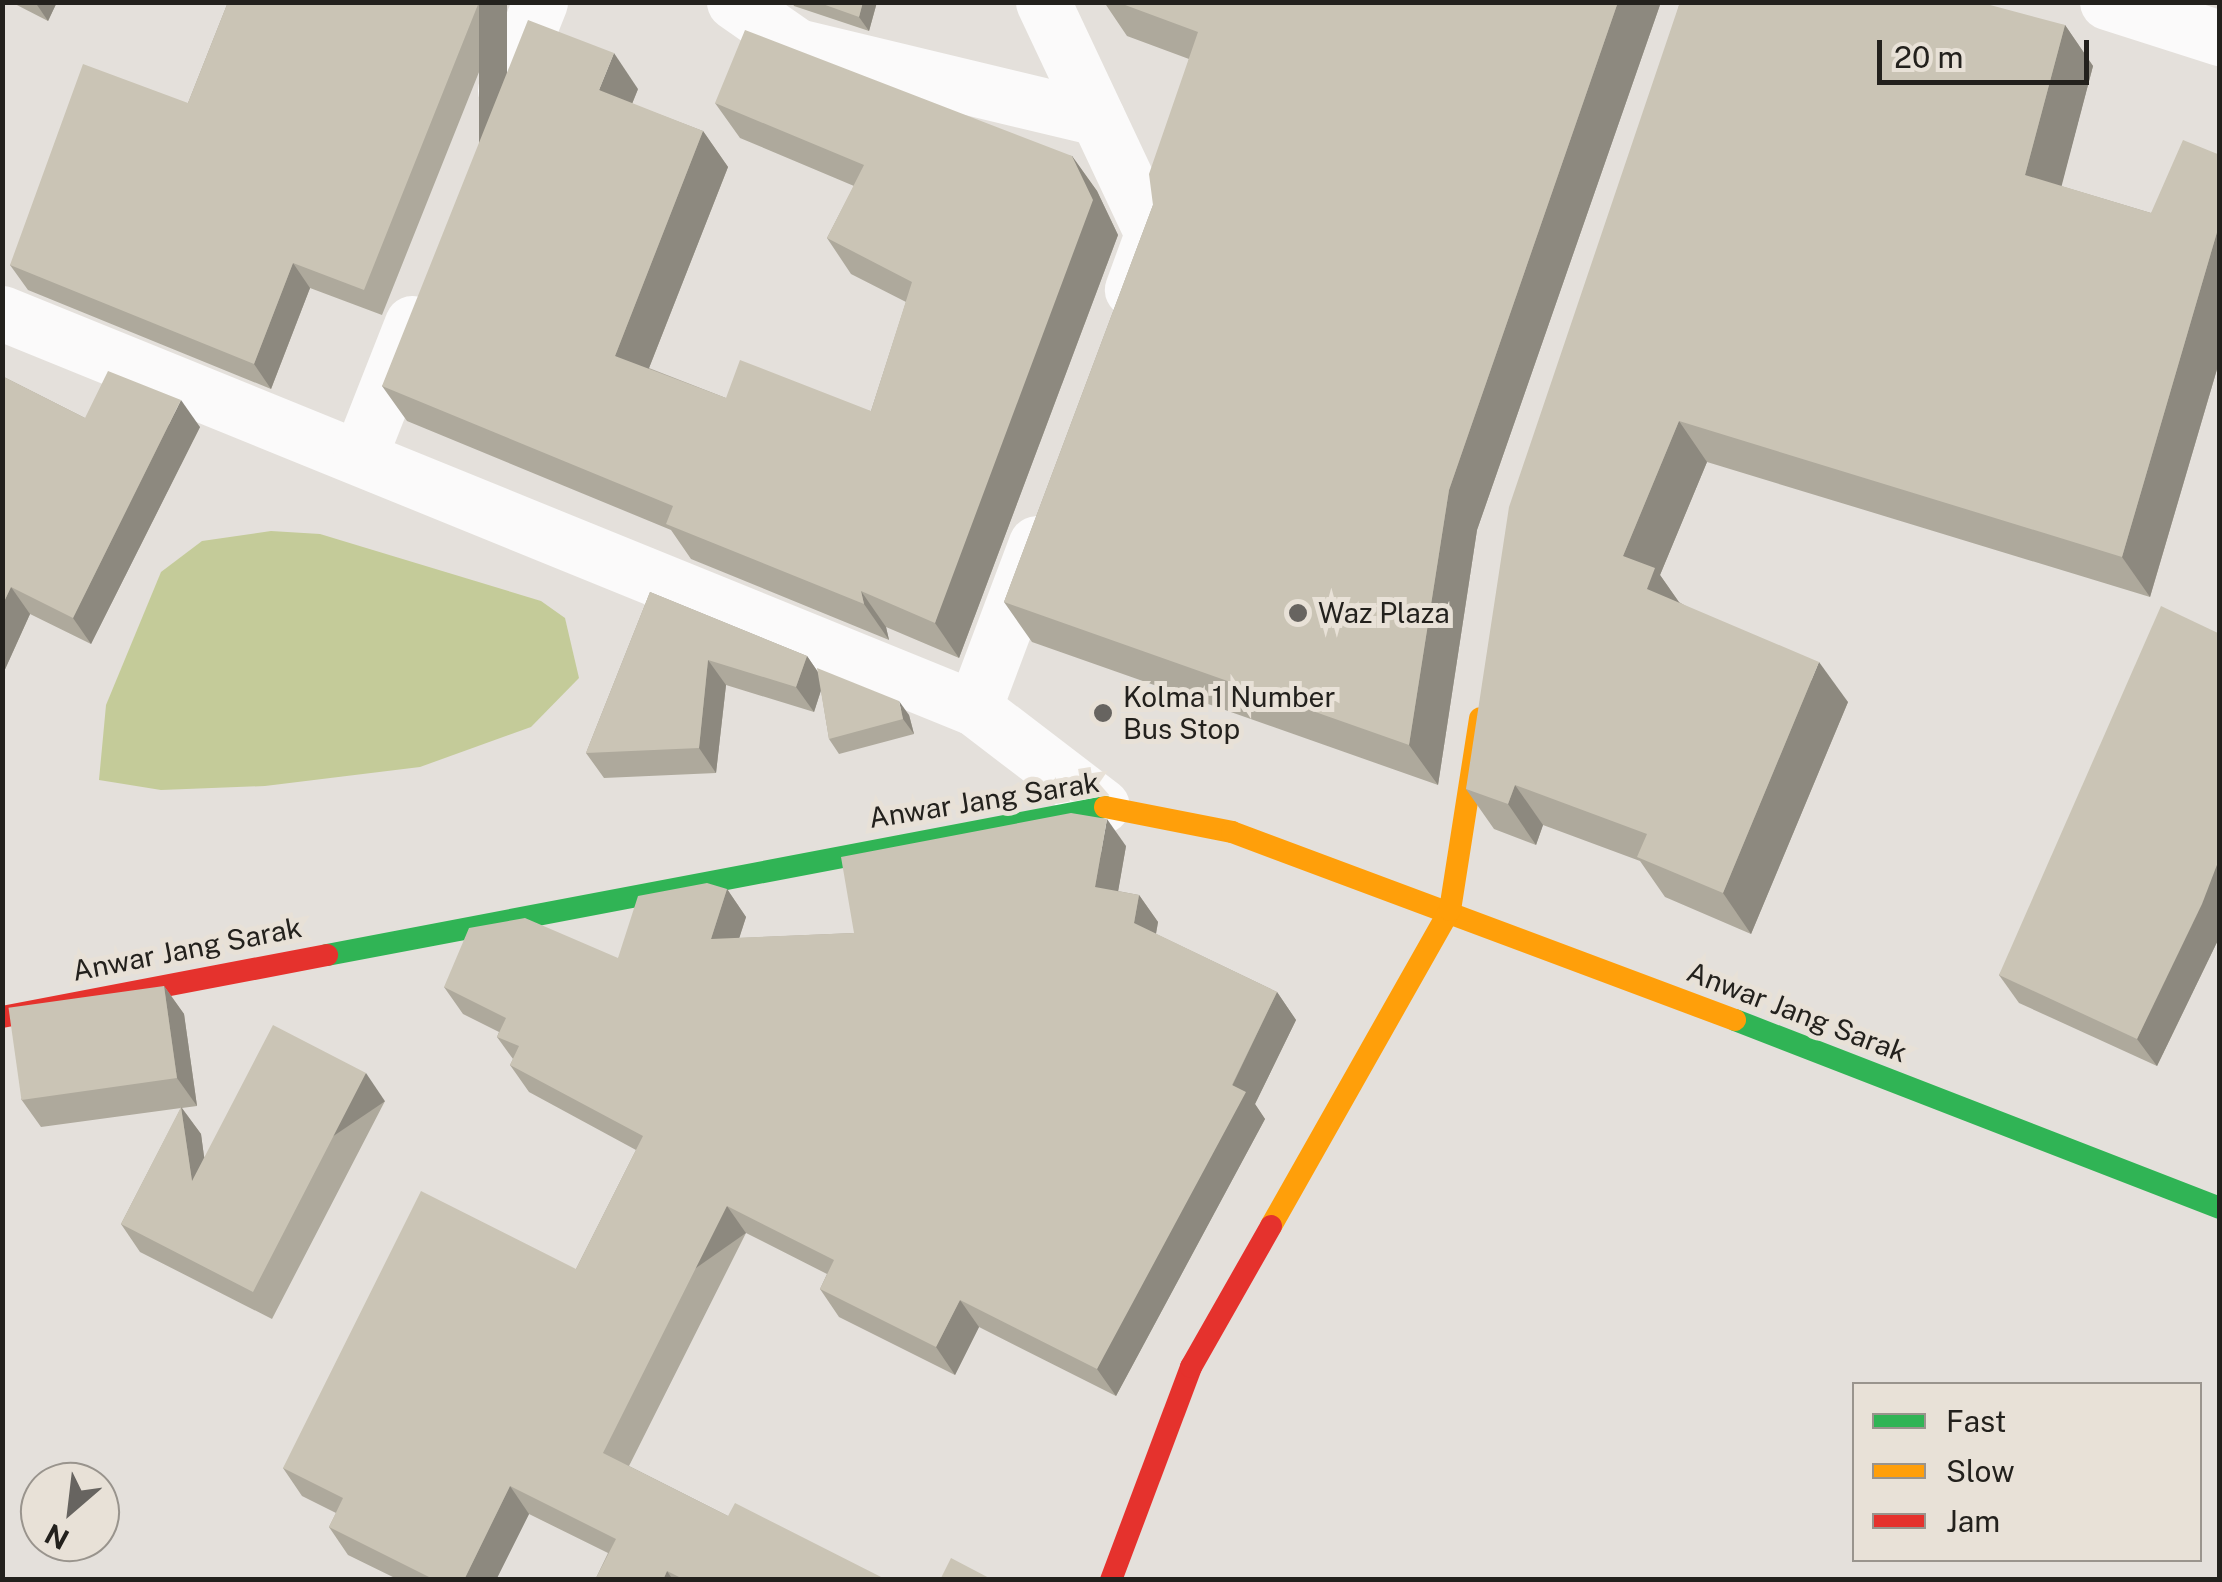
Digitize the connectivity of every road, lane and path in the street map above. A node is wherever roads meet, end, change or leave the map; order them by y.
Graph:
1 (540, 2) edge
2 (734, 2) edge
3 (1043, 2) edge
4 (2107, 2) edge
5 (2220, 38) edge
6 (1098, 118) junction
7 (482, 148) edge
8 (432, 274) edge
9 (2, 313) edge
10 (1111, 343) edge
11 (360, 455) junction
12 (1056, 489) edge
13 (1483, 696) edge
14 (974, 708) junction
15 (1102, 806) junction
16 (1450, 910) junction
17 (2, 1018) edge
18 (2220, 1208) edge
19 (1111, 1580) edge

1 - 7 street
2 - 6 street
3 - 6 street
4 - 5 street
6 - 10 street
8 - 11 street
9 - 11 street
11 - 14 street
12 - 14 street
13 - 16 main road
14 - 15 street
15 - 16 main road, Anwar Jang Sarak
15 - 17 main road, Anwar Jang Sarak
16 - 18 main road, Anwar Jang Sarak
16 - 19 main road

